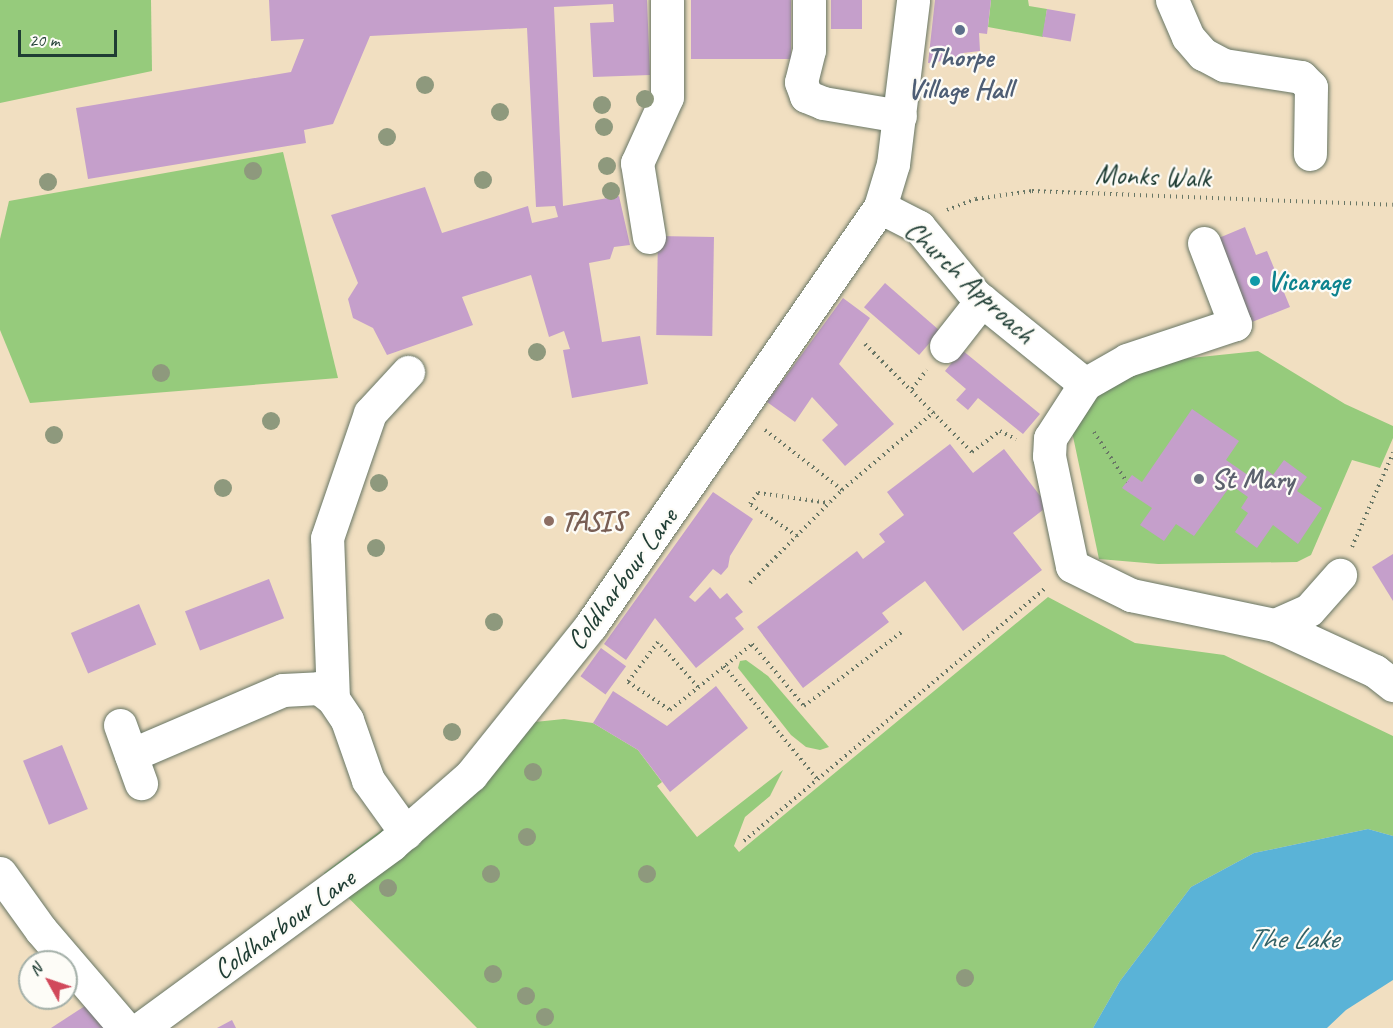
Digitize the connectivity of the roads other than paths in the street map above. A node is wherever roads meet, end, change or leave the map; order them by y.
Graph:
1 (667, 0) edge
2 (809, 0) edge
3 (913, 0) edge
4 (1172, 0) edge
5 (900, 116) junction
6 (1310, 154) dead end
7 (880, 207) junction
8 (649, 237) dead end
9 (1204, 243) dead end
10 (982, 300) junction
11 (946, 346) dead end
12 (408, 372) dead end
13 (1073, 401) junction
14 (1340, 575) road end
15 (1275, 625) junction
16 (1393, 685) edge
17 (333, 699) junction
18 (131, 754) dead end
19 (406, 833) junction
20 (0, 873) edge
21 (125, 1028) edge
22 (141, 1028) edge

1 - 8 street
2 - 5 street
3 - 5 street, Coldharbour Lane
4 - 6 street
5 - 7 street, Coldharbour Lane
7 - 10 street, Church Approach
7 - 19 street, Coldharbour Lane
9 - 13 street
10 - 11 street
10 - 13 street, Church Approach
12 - 17 street
13 - 15 street
14 - 15 street
15 - 16 street
17 - 18 street
17 - 19 street
19 - 22 street, Coldharbour Lane
20 - 21 street

